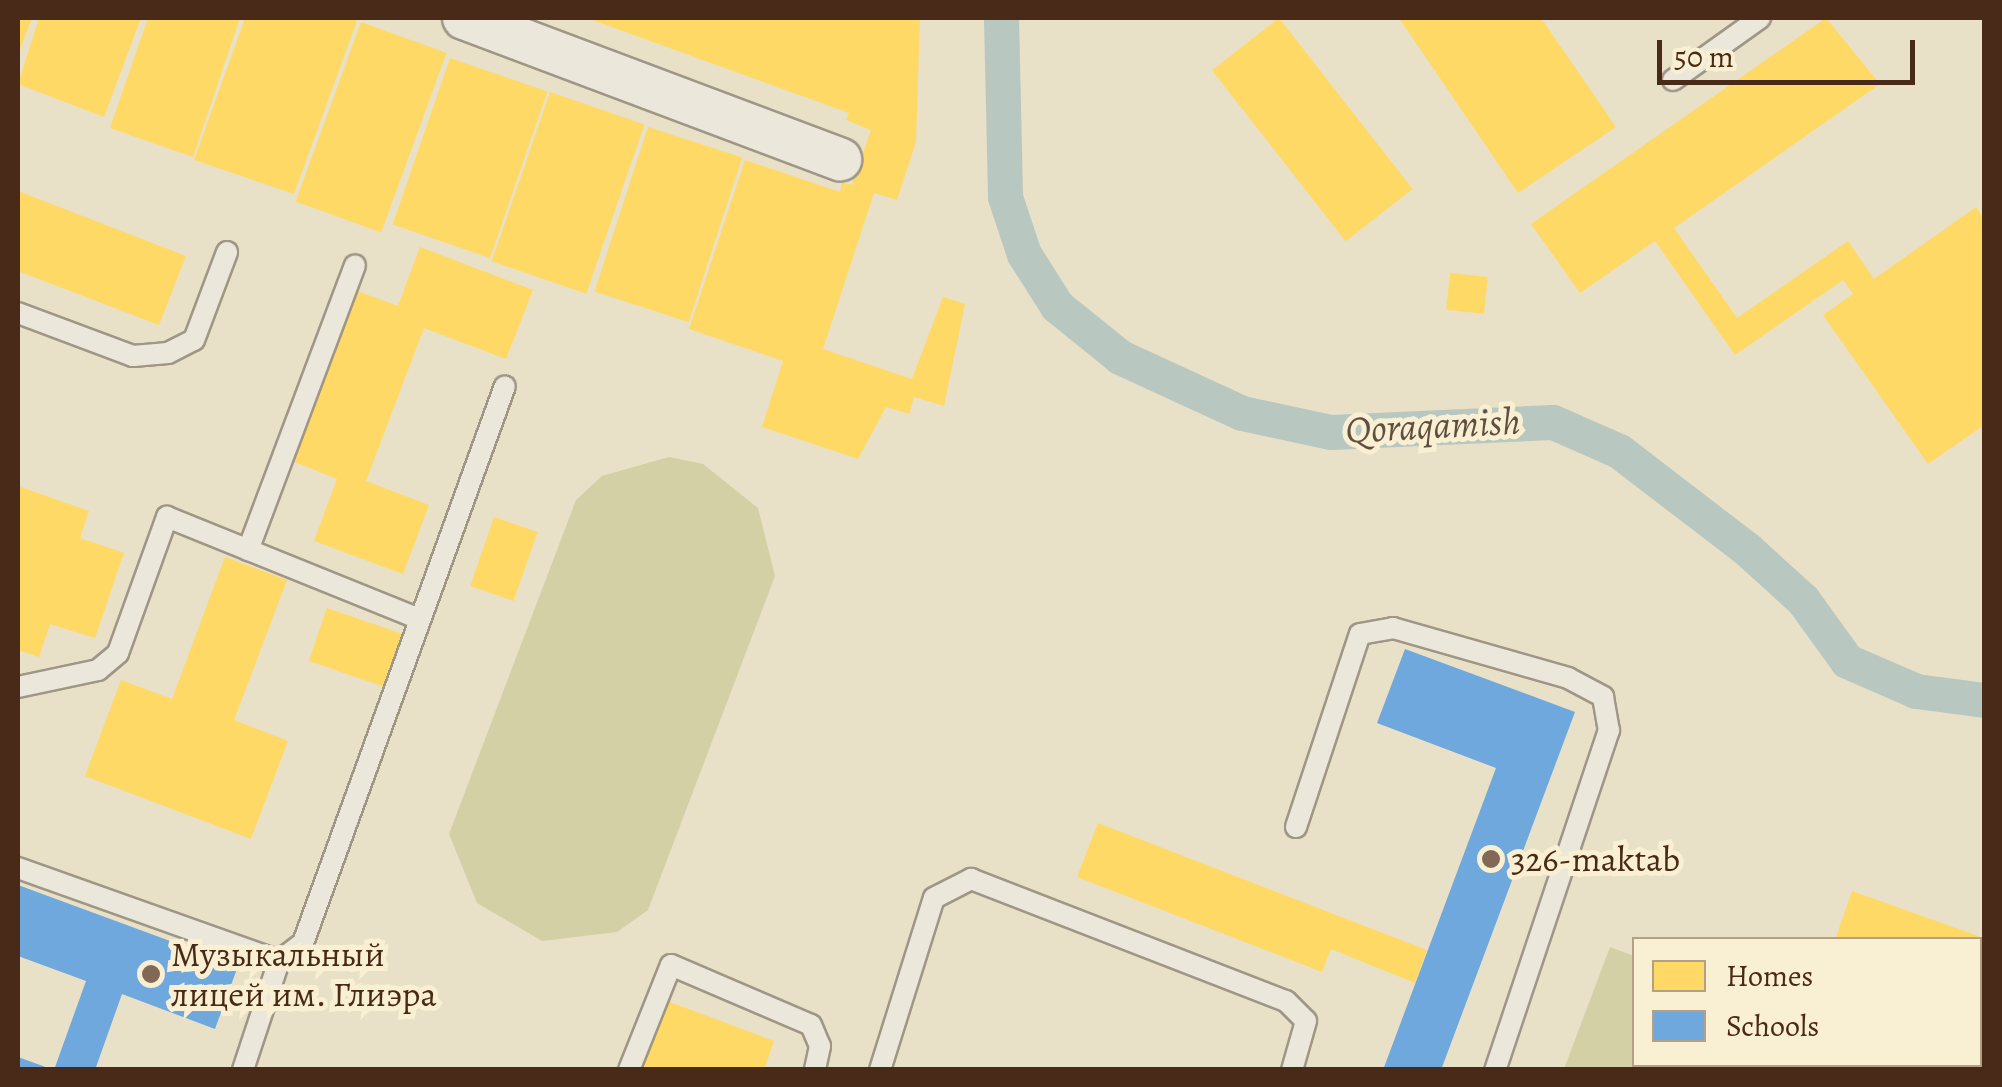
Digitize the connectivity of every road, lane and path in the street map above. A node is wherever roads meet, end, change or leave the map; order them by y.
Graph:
1 (464, 18) edge
2 (1760, 18) edge
3 (1673, 80) dead end
4 (840, 160) dead end
5 (227, 252) dead end
6 (355, 266) dead end
7 (18, 313) edge
8 (505, 386) dead end
9 (248, 550) junction
10 (420, 618) junction
11 (18, 687) edge
12 (1296, 827) dead end
13 (18, 868) edge
14 (279, 961) junction
15 (243, 1070) edge
16 (629, 1070) edge
17 (815, 1070) edge
18 (880, 1070) edge
19 (1292, 1070) edge
20 (1495, 1070) edge

1 - 4 street
2 - 3 lane
5 - 7 lane
6 - 9 lane
8 - 10 lane
9 - 10 lane
9 - 11 lane
10 - 14 lane
12 - 20 lane
13 - 14 lane
14 - 15 lane
16 - 17 lane
18 - 19 lane

